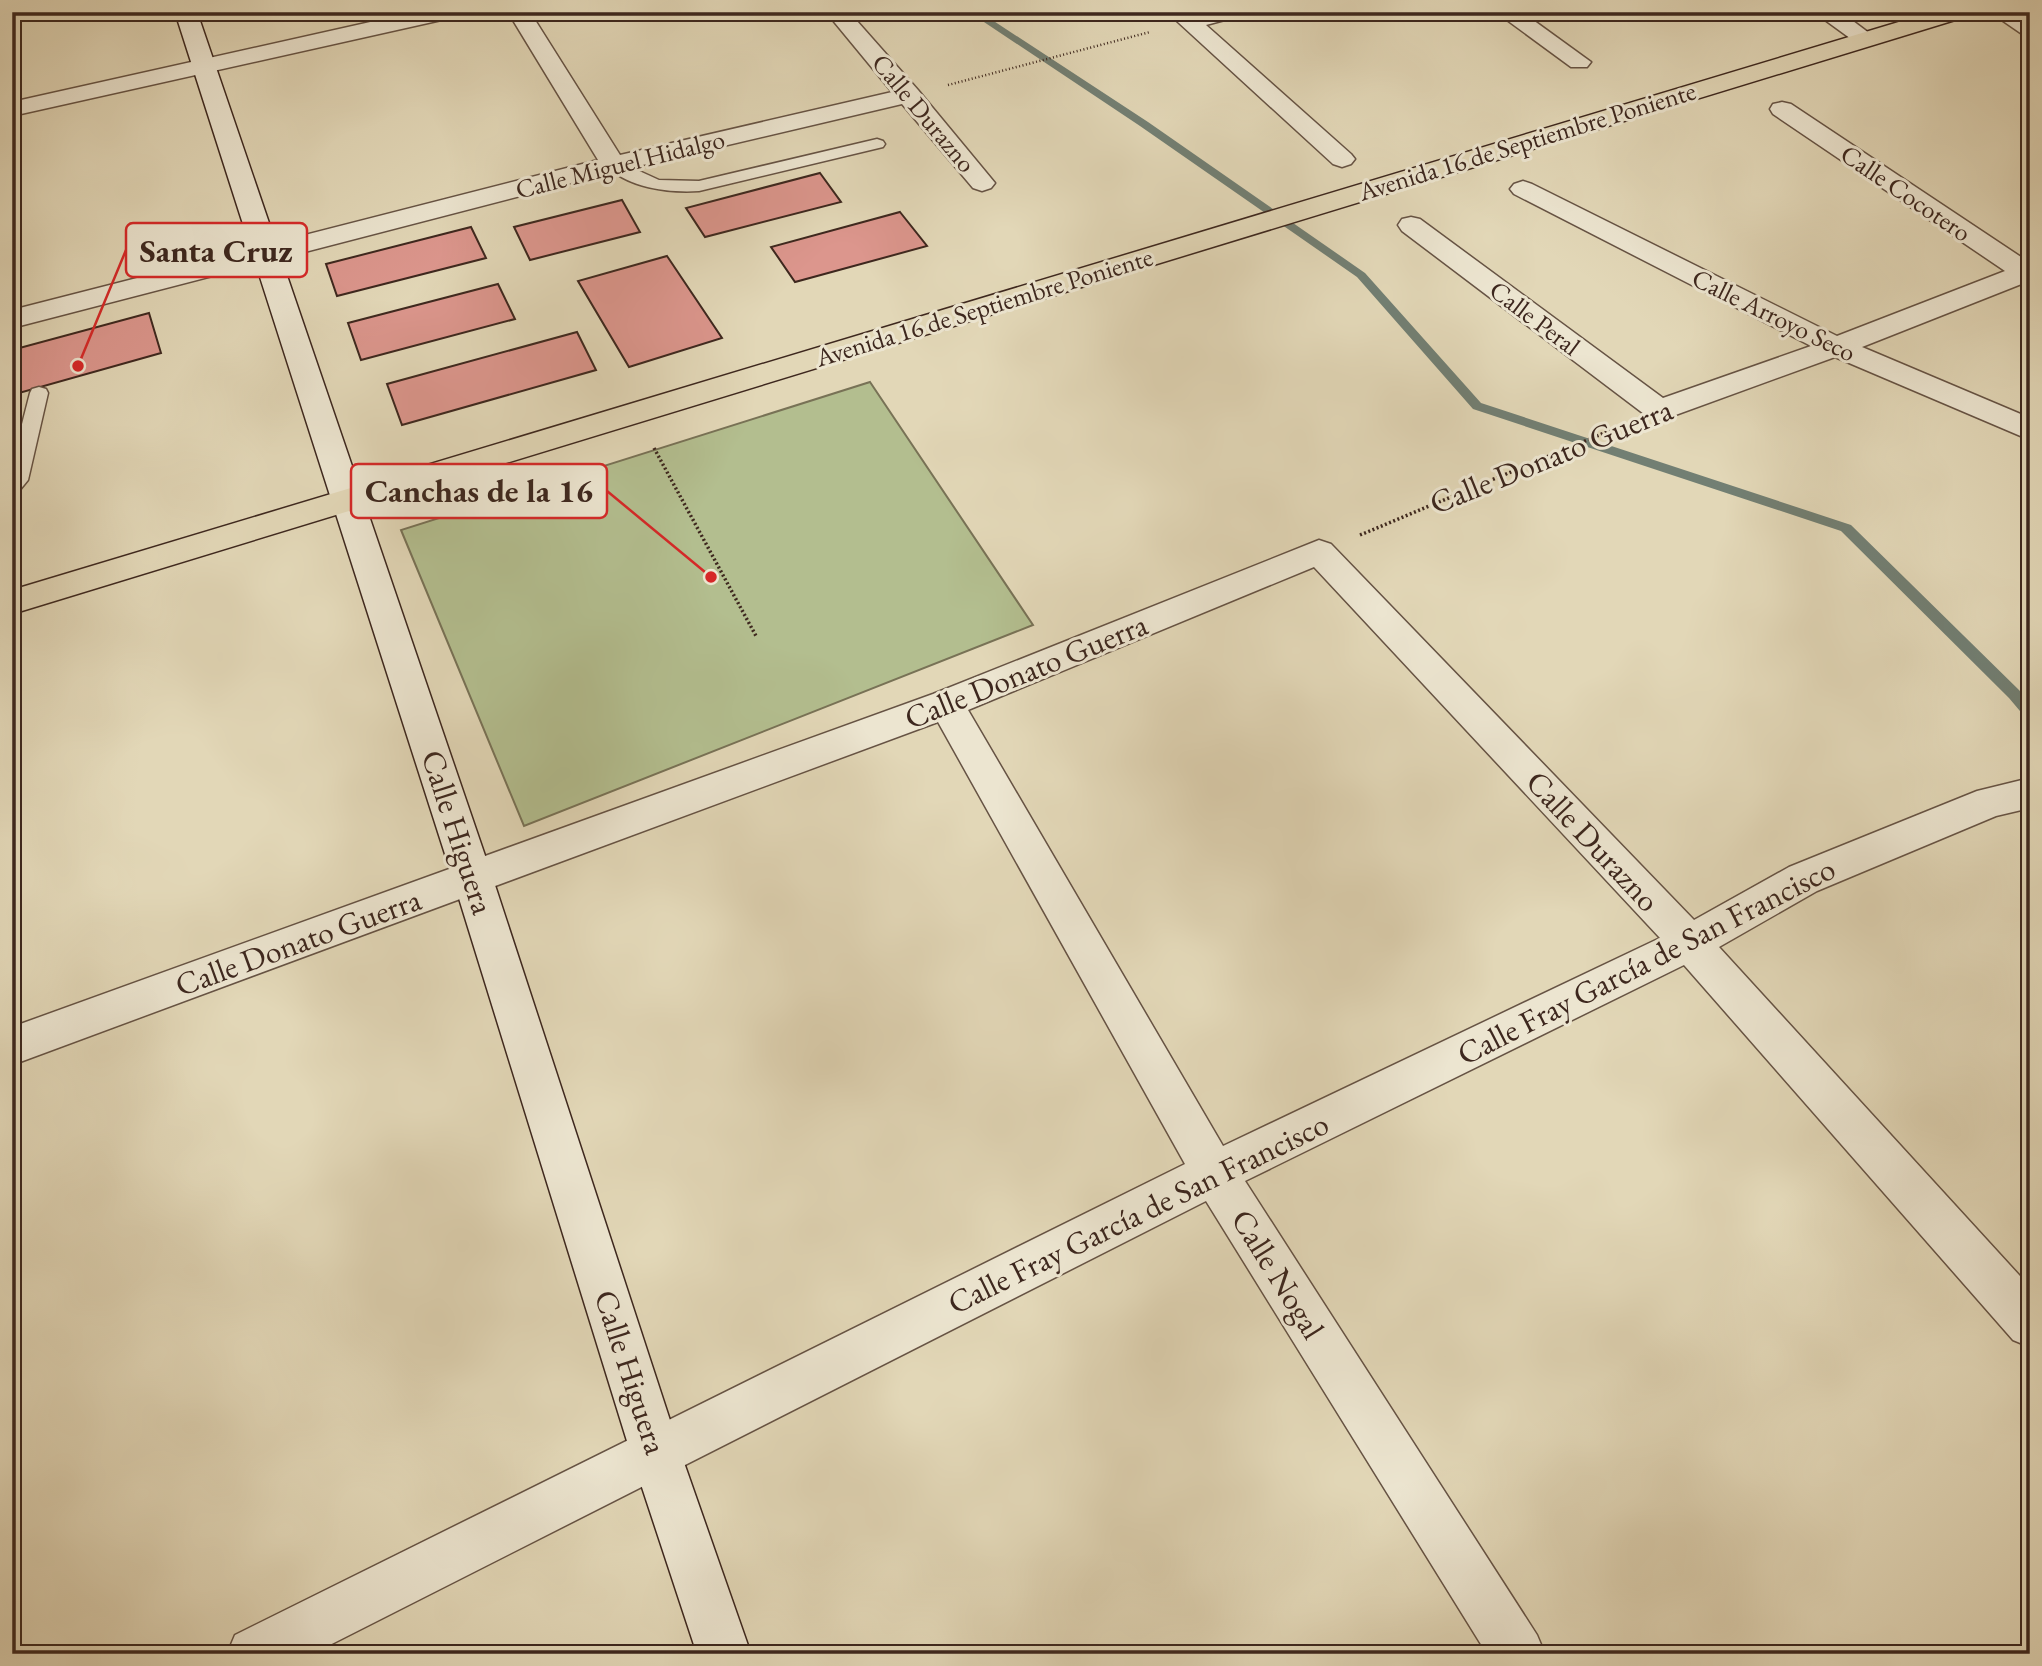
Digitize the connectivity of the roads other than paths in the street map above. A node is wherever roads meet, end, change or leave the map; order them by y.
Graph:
1 (186, 12) edge
2 (446, 12) edge
3 (519, 12) edge
4 (837, 12) edge
5 (1228, 12) edge
6 (1507, 12) edge
7 (1825, 12) edge
8 (1956, 12) edge
9 (2001, 12) edge
10 (1184, 17) edge
11 (2030, 29) edge
12 (1866, 39) junction
13 (1580, 62) dead end
14 (202, 66) junction
15 (910, 95) junction
16 (12, 109) edge
17 (1782, 109) dead end
18 (877, 144) dead end
19 (1342, 159) dead end
20 (613, 164) junction
21 (982, 183) dead end
22 (1523, 189) dead end
23 (1411, 225) dead end
24 (267, 253) junction
25 (2028, 273) edge
26 (12, 319) edge
27 (1836, 347) junction
28 (39, 393) dead end
29 (1659, 410) joint
30 (2030, 430) edge
31 (12, 486) edge
32 (348, 501) junction
33 (1319, 552) joint
34 (12, 602) edge
35 (946, 704) junction
36 (2030, 793) edge
37 (474, 879) junction
38 (1690, 943) junction
39 (12, 1046) edge
40 (1214, 1173) junction
41 (2030, 1323) edge
42 (656, 1454) junction
43 (254, 1654) edge
44 (724, 1654) edge
45 (1518, 1654) edge

1 - 14 street, Calle Higuera
2 - 14 street
3 - 20 street
4 - 15 street, Calle Durazno
5 - 10 street
6 - 13 street
7 - 12 street
8 - 12 main road, Avenida 16 de Septiembre Poniente
9 - 11 street
10 - 19 street
12 - 32 main road, Avenida 16 de Septiembre Poniente
14 - 16 street
14 - 24 street, Calle Higuera
15 - 20 street, Calle Miguel Hidalgo
15 - 21 street, Calle Durazno
17 - 25 street, Calle Cocotero
18 - 20 lane
20 - 24 street, Calle Miguel Hidalgo
22 - 27 street, Calle Arroyo Seco
23 - 29 street, Calle Peral
24 - 26 street, Calle Miguel Hidalgo
24 - 32 street, Calle Higuera
25 - 27 street, Calle Donato Guerra
27 - 29 street, Calle Donato Guerra
27 - 30 street, Calle Arroyo Seco
28 - 31 lane
32 - 34 main road, Avenida 16 de Septiembre Poniente
32 - 37 street, Calle Higuera
33 - 35 street, Calle Donato Guerra
33 - 38 street, Calle Durazno
35 - 37 street, Calle Donato Guerra
35 - 40 street, Calle Nogal
36 - 38 street, Calle Fray García de San Francisco
37 - 39 street, Calle Donato Guerra
37 - 42 street, Calle Higuera
38 - 40 street, Calle Fray García de San Francisco
38 - 41 street, Calle Durazno
40 - 42 street, Calle Fray García de San Francisco
40 - 45 street, Calle Nogal
42 - 43 street, Calle Fray García de San Francisco
42 - 44 street, Calle Higuera

